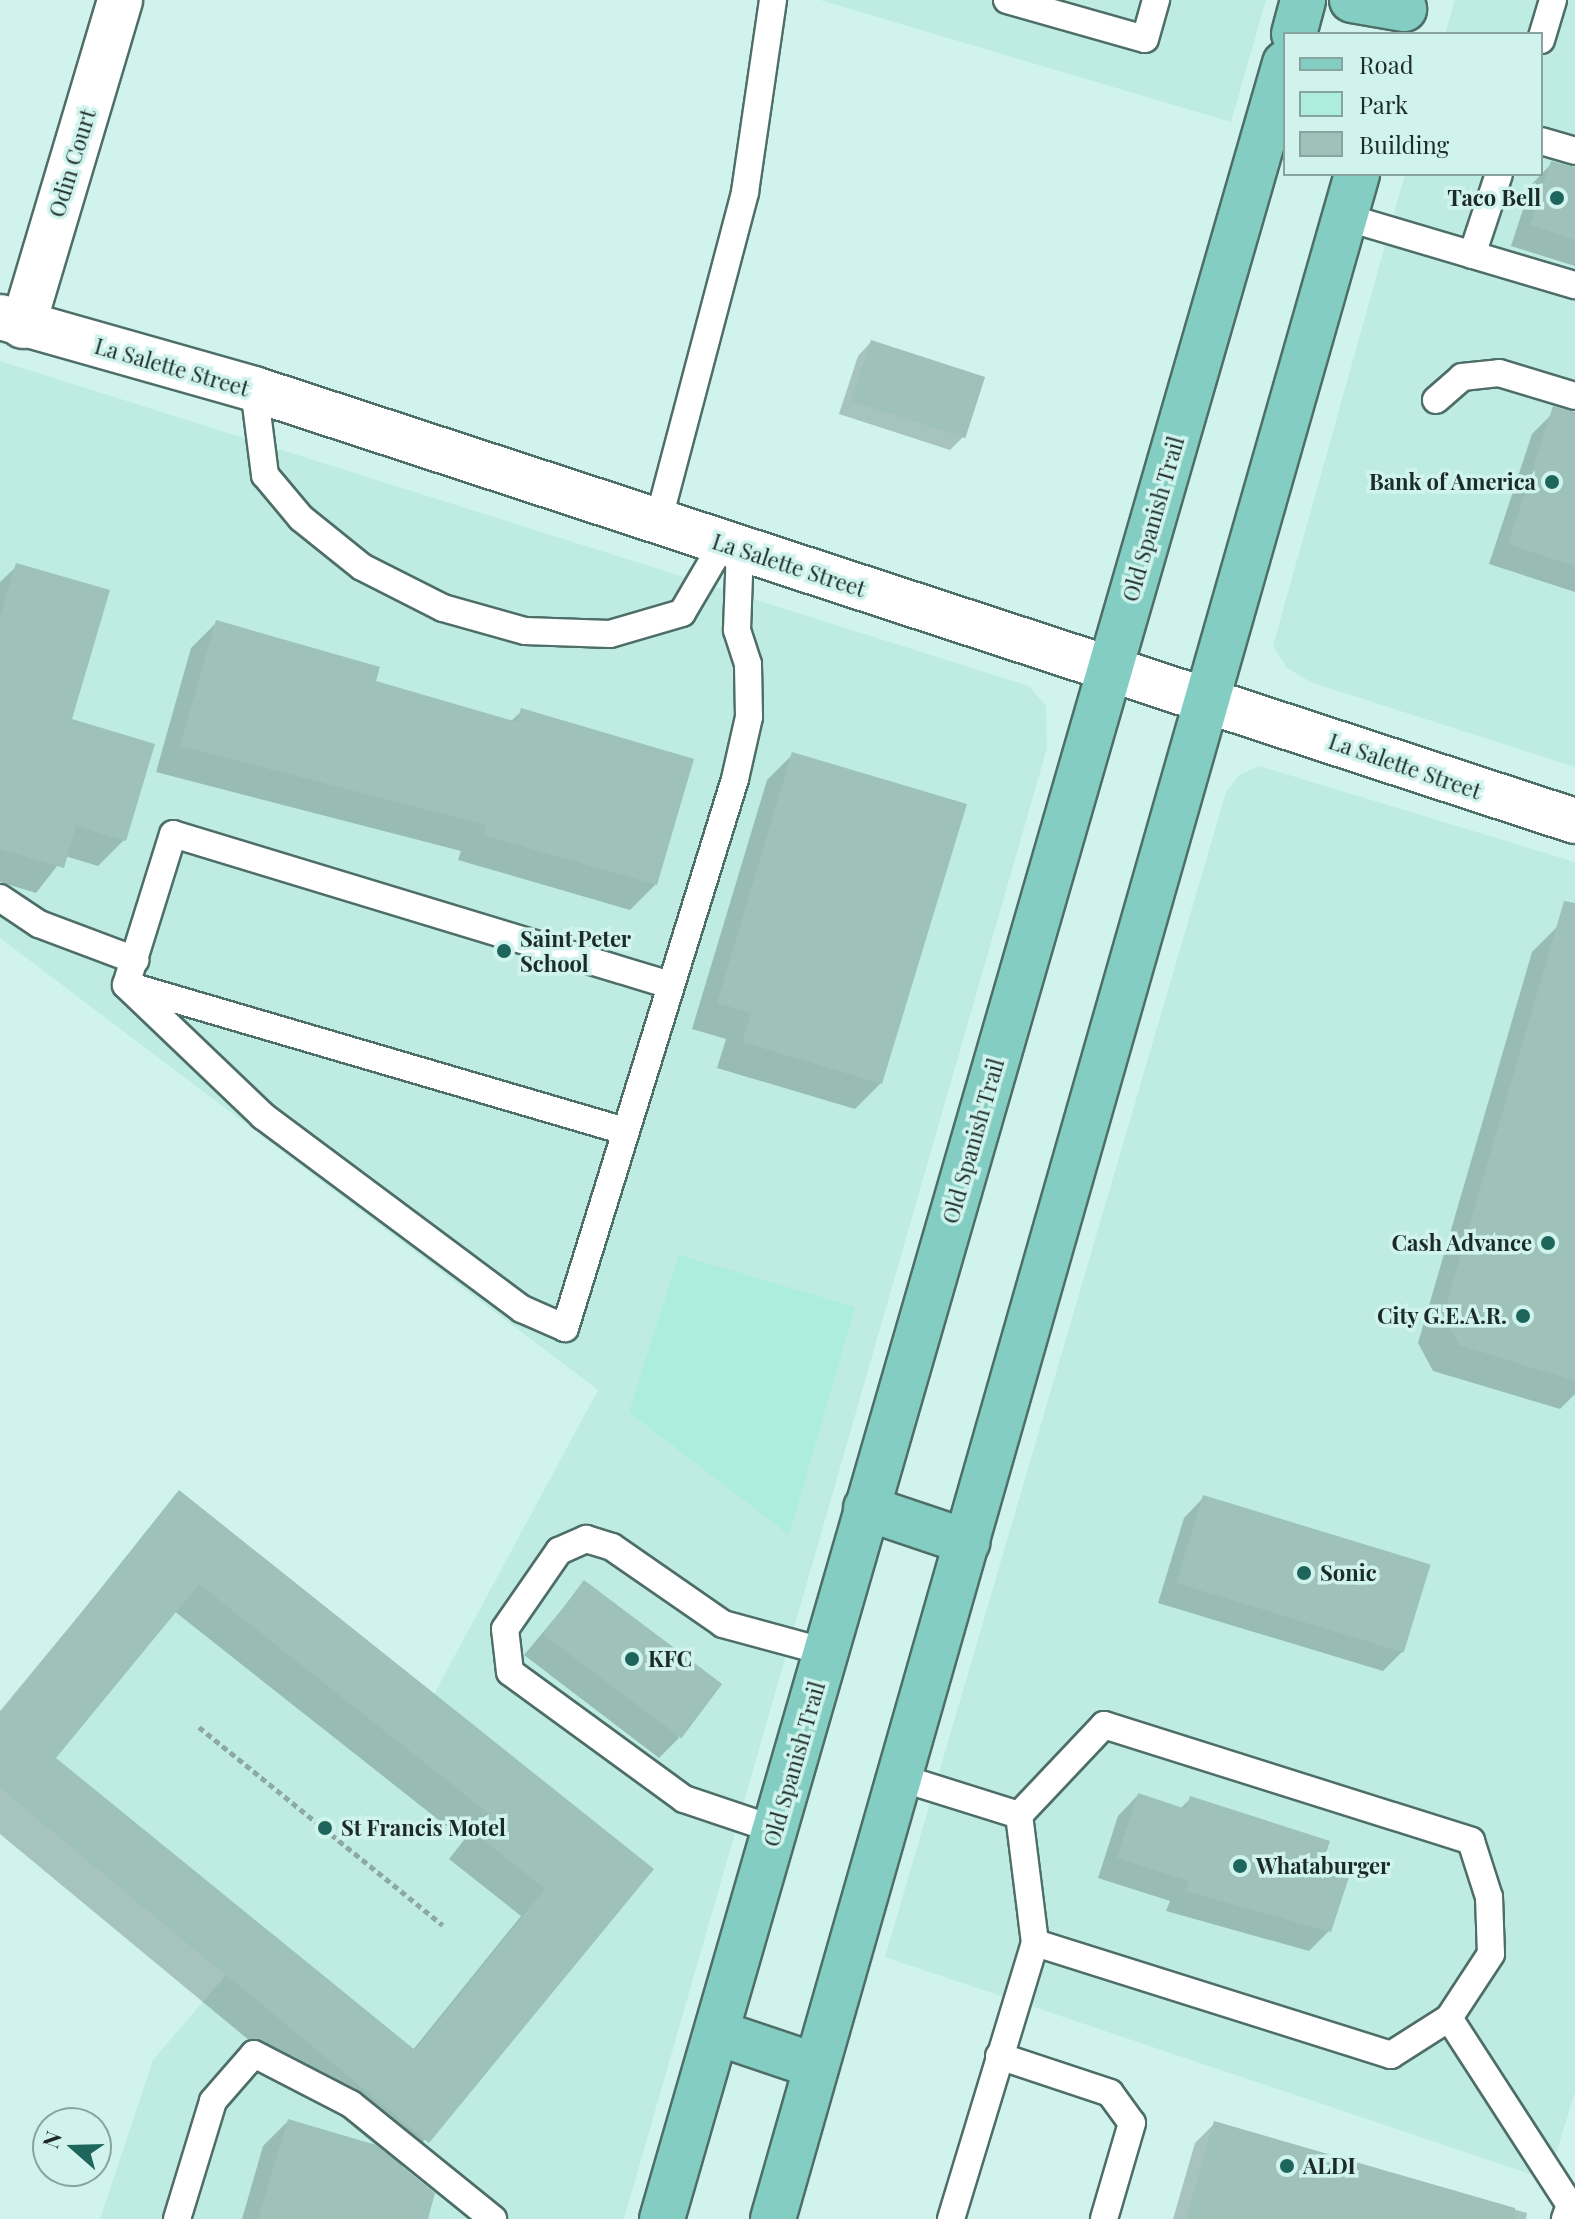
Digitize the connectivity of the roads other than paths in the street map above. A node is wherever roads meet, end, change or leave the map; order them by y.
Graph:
1 (120, 0) edge
2 (773, 0) edge
3 (1007, 0) edge
4 (1156, 0) edge
5 (1303, 0) edge
6 (1352, 0) edge
7 (1553, 0) edge
8 (1402, 14) edge
9 (1295, 32) edge
10 (1543, 33) edge
11 (1283, 70) edge
12 (1543, 142) edge
13 (1575, 151) edge
14 (1356, 176) edge
15 (1498, 176) edge
16 (1345, 217) junction
17 (1472, 255) junction
18 (1575, 285) edge
19 (12, 322) edge
20 (254, 389) junction
21 (1575, 396) edge
22 (1436, 400) dead end
23 (658, 522) junction
24 (731, 546) junction
25 (1109, 670) junction
26 (1209, 701) junction
27 (1575, 821) edge
28 (0, 898) edge
29 (130, 972) junction
30 (670, 985) junction
31 (625, 1131) junction
32 (866, 1508) junction
33 (967, 1542) junction
34 (826, 1652) junction
35 (901, 1778) junction
36 (1019, 1815) junction
37 (776, 1830) junction
38 (1035, 1943) junction
39 (1449, 2018) junction
40 (718, 2033) junction
41 (999, 2056) junction
42 (816, 2066) junction
43 (177, 2219) edge
44 (493, 2219) edge
45 (662, 2219) edge
46 (773, 2219) edge
47 (951, 2219) edge
48 (1104, 2219) edge
49 (1565, 2219) edge

1 - 19 street, Odin Court
2 - 23 lane
3 - 4 lane
5 - 9 main road
6 - 8 main road
7 - 10 lane
11 - 25 main road, Old Spanish Trail
12 - 13 lane
14 - 16 main road
15 - 17 lane
16 - 17 lane
16 - 26 main road
17 - 18 lane
19 - 20 street, La Salette Street
20 - 23 street, La Salette Street
20 - 24 lane
21 - 22 lane
23 - 24 street, La Salette Street
24 - 25 street, La Salette Street
24 - 30 lane
25 - 26 street, La Salette Street
25 - 32 main road, Old Spanish Trail
26 - 27 street, La Salette Street
26 - 33 main road
28 - 29 lane
29 - 30 lane
29 - 31 lane
29 - 31 lane
30 - 31 lane
32 - 33 main road
32 - 34 main road, Old Spanish Trail
33 - 35 main road
34 - 37 main road, Old Spanish Trail
34 - 37 lane
35 - 36 lane
35 - 42 main road
36 - 38 lane
36 - 39 lane
37 - 40 main road, Old Spanish Trail
38 - 39 lane
38 - 41 lane
39 - 49 lane
40 - 42 main road
40 - 45 main road, Old Spanish Trail
41 - 47 lane
41 - 48 lane
42 - 46 main road
43 - 44 lane

